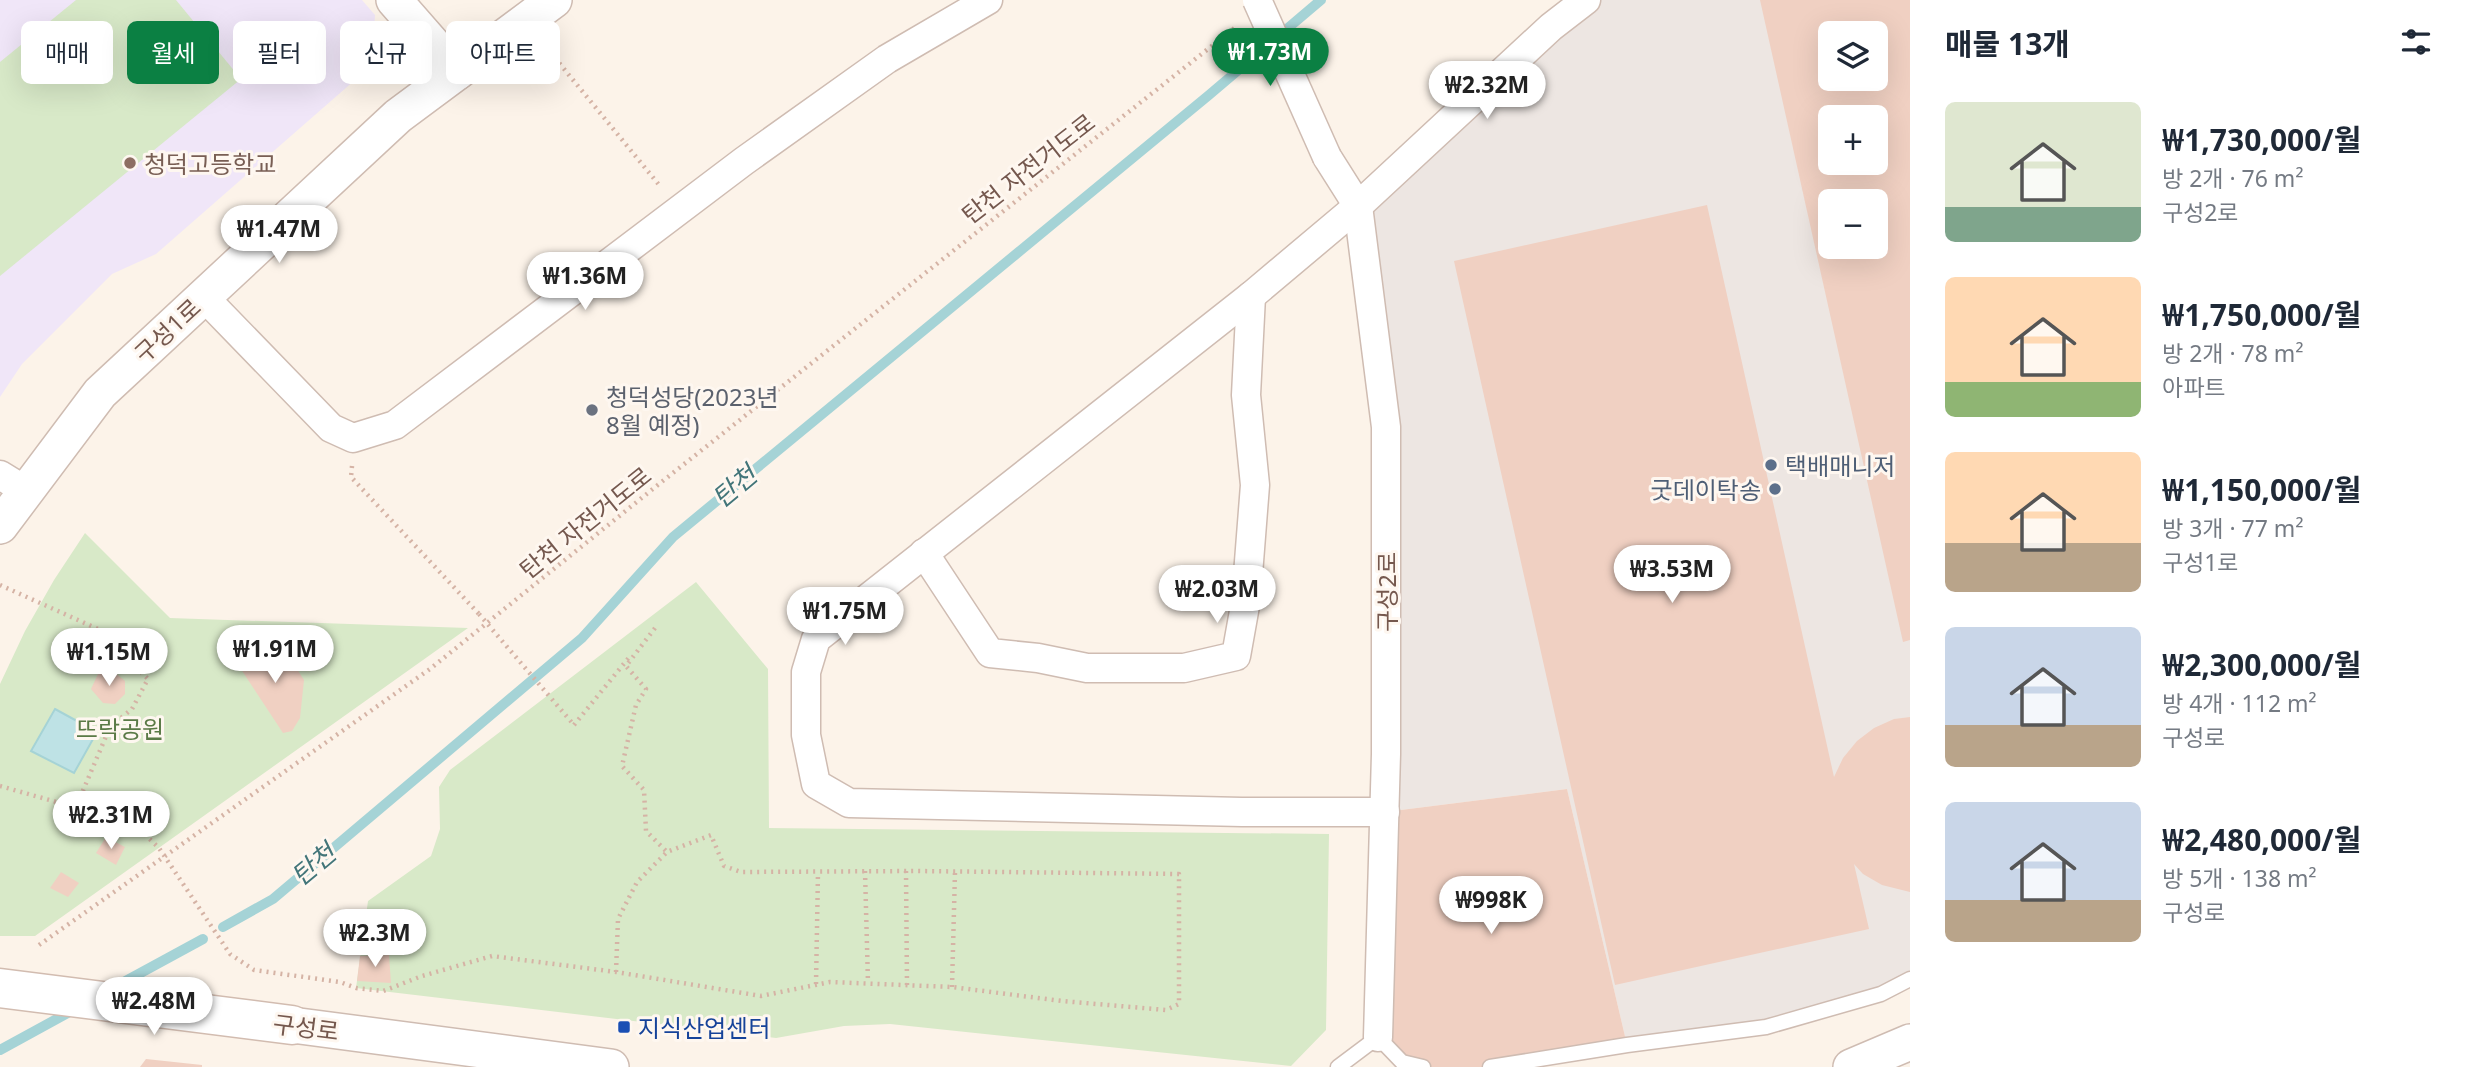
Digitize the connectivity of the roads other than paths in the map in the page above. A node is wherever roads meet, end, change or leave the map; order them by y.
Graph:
1 (394, 0) edge
2 (554, 0) edge
3 (988, 0) edge
4 (1257, 0) edge
5 (1586, 0) edge
6 (526, 21) edge
7 (446, 59) edge
8 (446, 80) edge
9 (1357, 206) junction
10 (203, 296) junction
11 (1251, 296) junction
12 (13, 483) edge
13 (0, 526) edge
14 (925, 553) junction
15 (1385, 812) junction
16 (1910, 979) edge
17 (12, 989) edge
18 (292, 1025) joint
19 (1378, 1037) junction
20 (1910, 1042) edge
21 (611, 1067) edge
22 (1338, 1067) edge
23 (1423, 1067) edge
24 (1490, 1067) edge
25 (1851, 1067) edge

1 - 7 street
2 - 6 street, 구성1로
3 - 10 street
4 - 9 street, 구성2로, bridge
5 - 9 street
8 - 10 street, 구성1로
9 - 11 street
9 - 15 street, 구성2로
10 - 12 street, 구성1로
11 - 14 street
11 - 14 street
12 - 13 street, 구성1로
14 - 15 street
15 - 19 street, 구성2로
16 - 24 lane
17 - 18 main road, 구성로
18 - 21 street, 구성로
19 - 22 lane
19 - 23 lane
20 - 25 street

